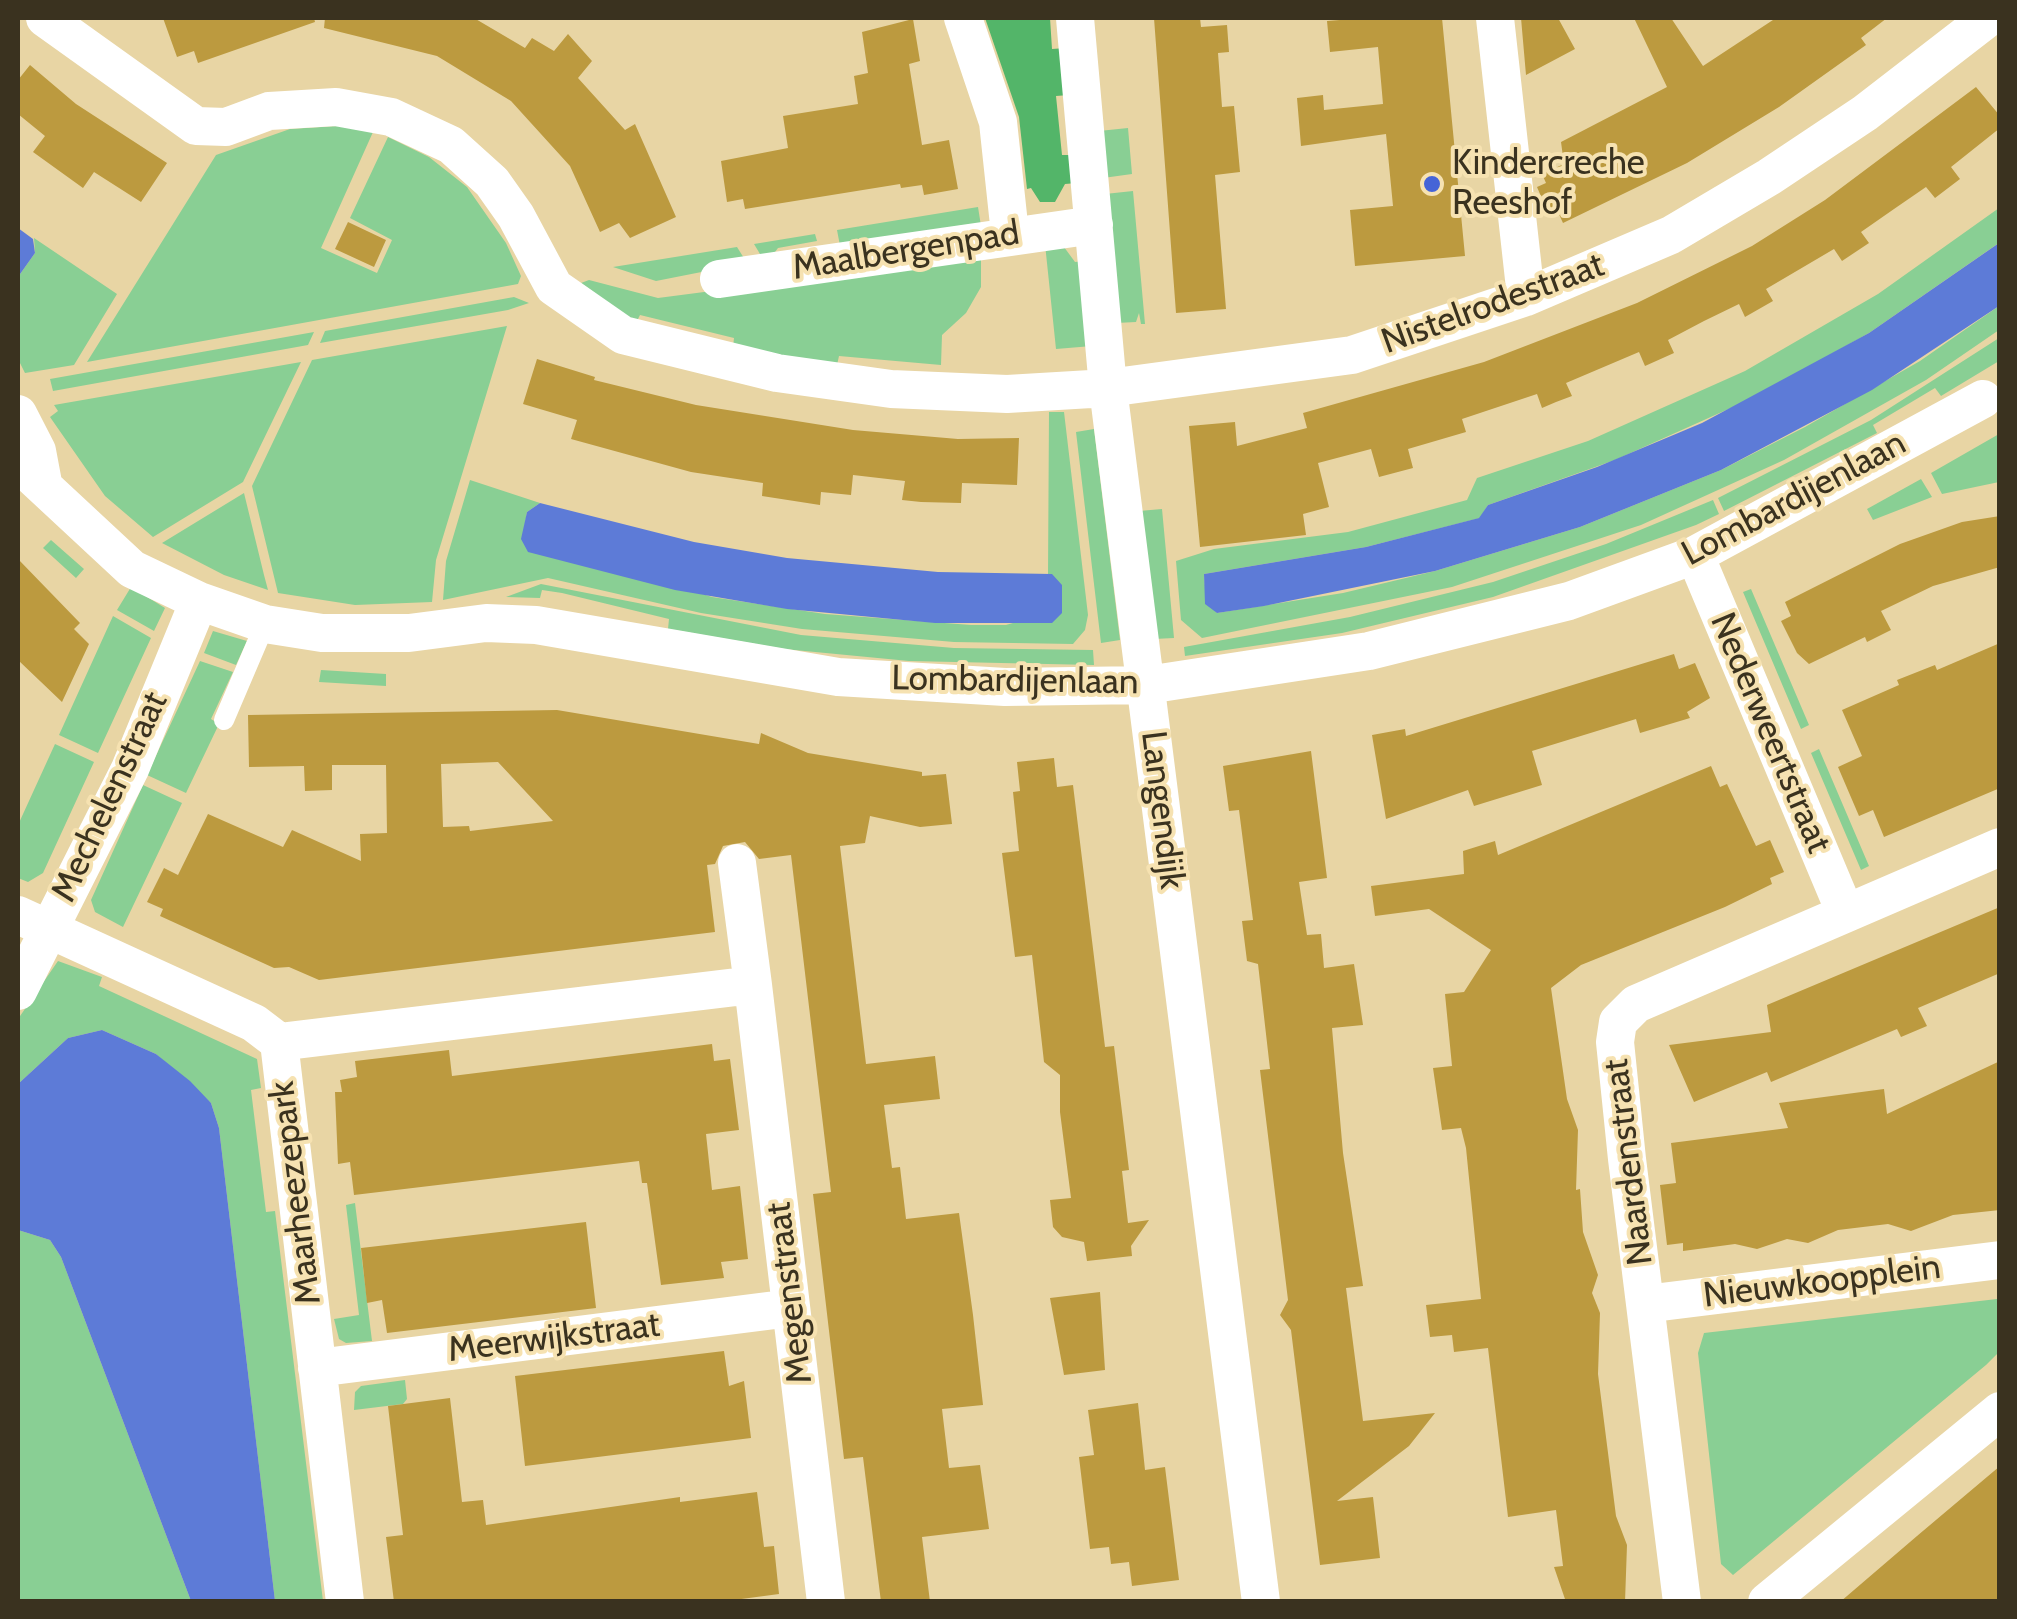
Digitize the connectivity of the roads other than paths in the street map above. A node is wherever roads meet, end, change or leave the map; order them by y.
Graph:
1 (45, 18) edge
2 (963, 18) edge
3 (1075, 18) edge
4 (1495, 18) edge
5 (1992, 23) edge
6 (1094, 224) junction
7 (1010, 234) junction
8 (719, 280) dead end
9 (1526, 297) junction
10 (1108, 388) junction
11 (1994, 394) edge
12 (18, 414) edge
13 (30, 473) edge
14 (1695, 555) junction
15 (199, 601) junction
16 (265, 624) junction
17 (1147, 685) junction
18 (224, 720) dead end
19 (2000, 847) edge
20 (737, 862) dead end
21 (1845, 912) junction
22 (32, 922) edge
23 (753, 984) junction
24 (18, 991) edge
25 (279, 1042) junction
26 (2000, 1260) edge
27 (1645, 1304) junction
28 (792, 1308) junction
29 (317, 1368) junction
30 (2000, 1411) edge
31 (345, 1602) edge
32 (826, 1602) edge
33 (1261, 1602) edge
34 (1682, 1602) edge
35 (1767, 1602) edge

1 - 10 street, Nistelrodestraat
2 - 7 street
3 - 6 street, Langendijk
4 - 9 street
5 - 9 street, Nistelrodestraat
6 - 7 street, Maalbergenpad
6 - 10 street, Langendijk
7 - 8 street, Maalbergenpad
9 - 10 street, Nistelrodestraat
10 - 17 street, Langendijk
11 - 14 street, Lombardijenlaan
12 - 13 street, Lombardijenlaan
13 - 15 street, Lombardijenlaan
14 - 17 street, Lombardijenlaan
14 - 21 street, Nederweertstraat
15 - 16 street, Lombardijenlaan
15 - 22 street, Mechelenstraat
16 - 17 street, Lombardijenlaan
16 - 18 lane
17 - 33 street, Langendijk
19 - 21 street, Naardenstraat
20 - 23 street, Megenstraat
21 - 27 street, Naardenstraat
22 - 24 street, Mechelenstraat
22 - 25 street, Maarheezepark
23 - 25 street
23 - 28 street, Megenstraat
25 - 29 street, Maarheezepark
26 - 27 street, Nieuwkoopplein
27 - 34 street, Naardenstraat
28 - 29 street, Meerwijkstraat
28 - 32 street, Megenstraat
29 - 31 street, Maarheezepark
30 - 35 street

